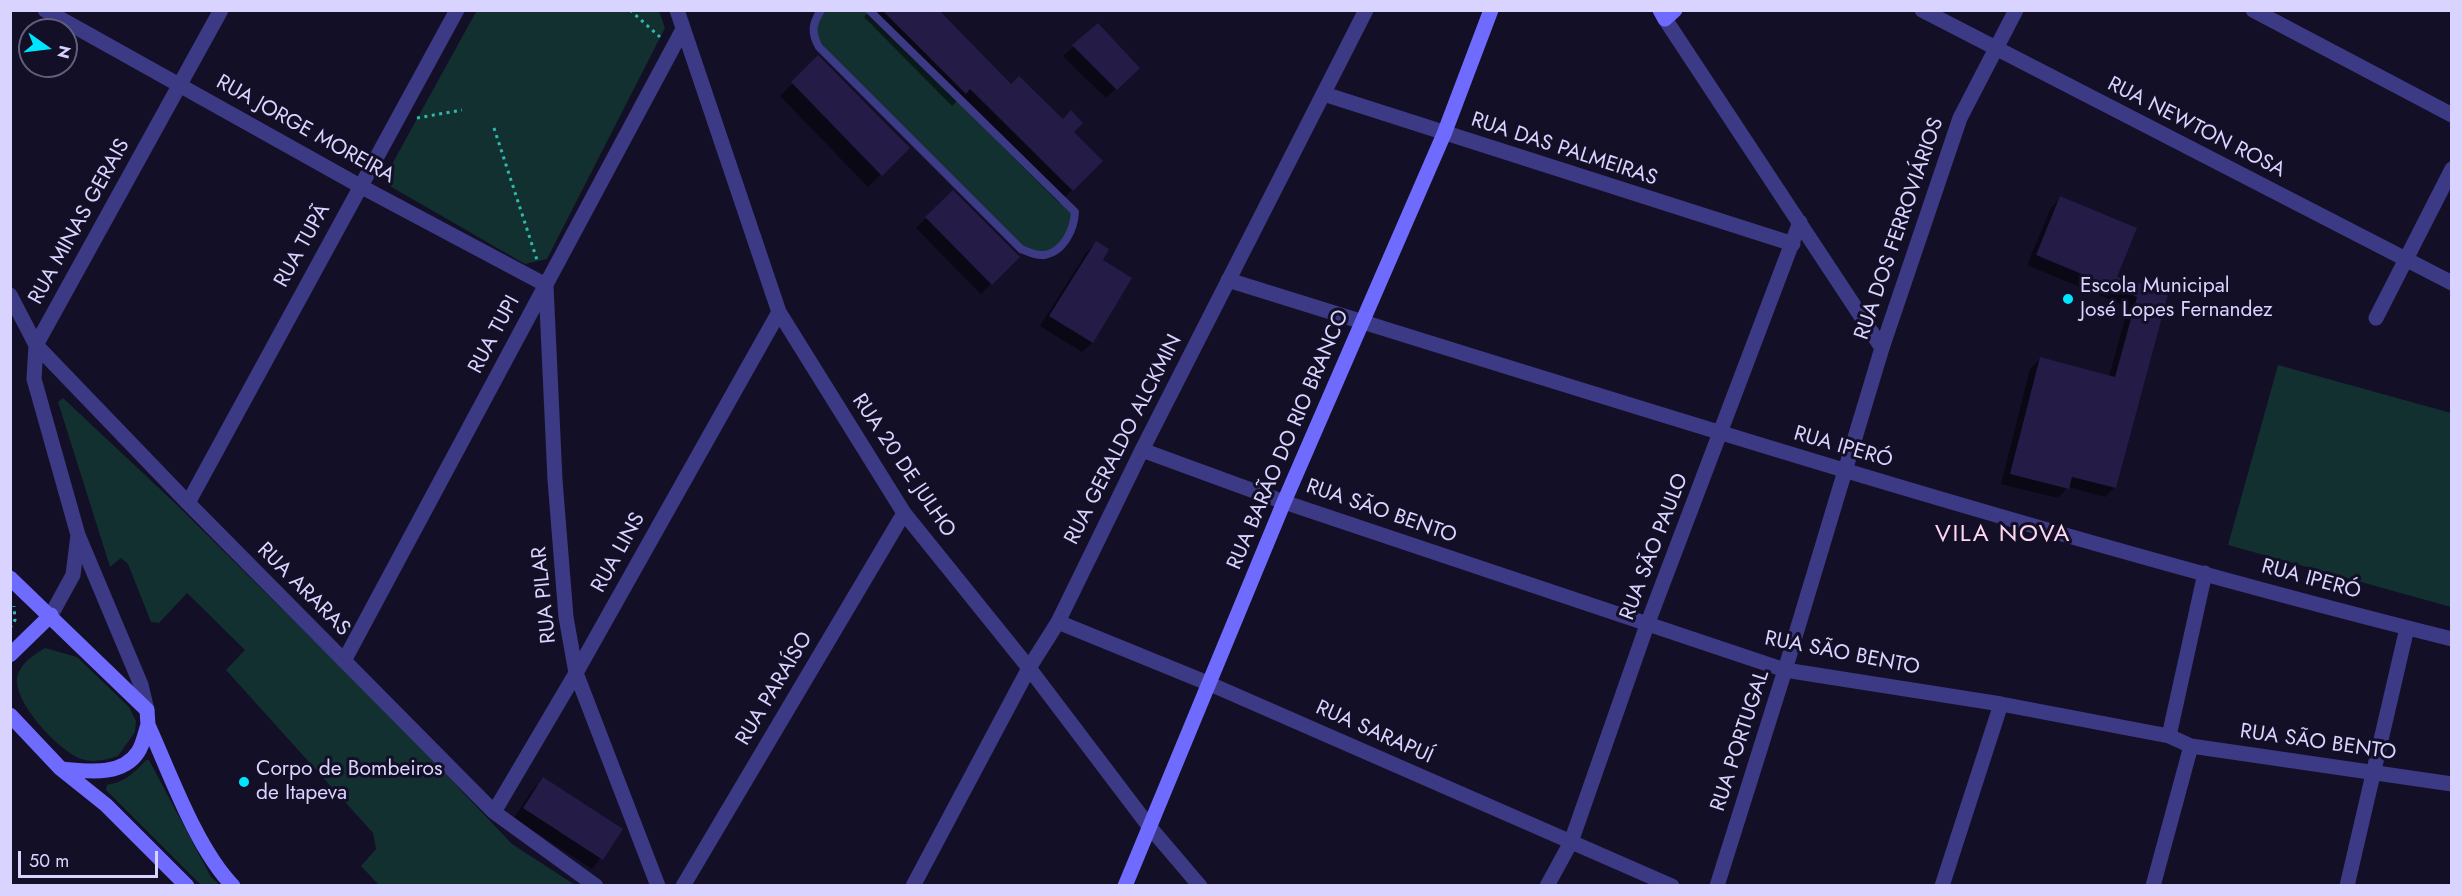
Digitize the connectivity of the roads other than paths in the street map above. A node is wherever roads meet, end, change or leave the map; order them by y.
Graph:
1 (45, 10) edge
2 (221, 10) edge
3 (457, 10) edge
4 (677, 10) edge
5 (821, 10) edge
6 (869, 10) edge
7 (1366, 10) edge
8 (1491, 10) edge
9 (1922, 10) edge
10 (2016, 10) edge
11 (2253, 10) edge
12 (1667, 13) edge
13 (683, 29) junction
14 (1997, 49) junction
15 (181, 85) junction
16 (1324, 94) junction
17 (2451, 115) edge
18 (1444, 134) junction
19 (2451, 170) edge
20 (360, 186) junction
21 (1800, 222) junction
22 (1793, 244) junction
23 (2406, 259) junction
24 (1228, 280) junction
25 (2451, 283) edge
26 (546, 285) junction
27 (10, 294) edge
28 (779, 312) junction
29 (2376, 318) dead end
30 (1361, 321) junction
31 (36, 345) junction
32 (1882, 348) junction
33 (1720, 433) junction
34 (1142, 450) junction
35 (1846, 471) junction
36 (1284, 502) junction
37 (188, 503) junction
38 (904, 513) junction
39 (78, 536) junction
40 (2205, 573) junction
41 (10, 578) edge
42 (51, 615) junction
43 (1058, 622) junction
44 (1647, 625) junction
45 (2407, 628) junction
46 (2451, 639) edge
47 (10, 655) edge
48 (344, 661) junction
49 (1029, 668) junction
50 (1785, 670) junction
51 (576, 673) junction
52 (1210, 684) junction
53 (2001, 704) junction
54 (10, 715) edge
55 (147, 717) junction
56 (2169, 736) junction
57 (2191, 746) junction
58 (61, 769) junction
59 (2372, 771) junction
60 (2451, 784) edge
61 (494, 812) junction
62 (1148, 825) junction
63 (1571, 842) junction
64 (187, 885) edge
65 (233, 885) edge
66 (596, 885) edge
67 (658, 885) edge
68 (683, 885) edge
69 (914, 885) edge
70 (1125, 885) edge
71 (1200, 885) edge
72 (1547, 885) edge
73 (1672, 885) edge
74 (1717, 885) edge
75 (1942, 885) edge
76 (2153, 885) edge
77 (2347, 885) edge

1 - 15 street, RUA JORGE MOREIRA
2 - 15 street, RUA MINAS GERAIS
3 - 20 street, RUA TUPÃ
4 - 13 street, RUA 20 DE JULHO
5 - 6 lane
7 - 16 street, RUA GERALDO ALCKMIN
8 - 18 street, RUA BARÃO DO RIO BRANCO
9 - 14 street, RUA NEWTON ROSA
10 - 14 street, RUA DOS FERROVIÁRIOS
11 - 17 street
12 - 21 street
13 - 26 street, RUA TUPI
13 - 28 street, RUA 20 DE JULHO
14 - 23 street, RUA NEWTON ROSA
14 - 32 street, RUA DOS FERROVIÁRIOS
15 - 20 street, RUA JORGE MOREIRA
15 - 31 street, RUA MINAS GERAIS
16 - 18 street, RUA DAS PALMEIRAS
16 - 24 street, RUA GERALDO ALCKMIN
18 - 22 street, RUA DAS PALMEIRAS
18 - 30 street, RUA BARÃO DO RIO BRANCO
19 - 23 street
20 - 26 street, RUA JORGE MOREIRA
20 - 37 street, RUA TUPÃ
21 - 22 street, RUA SÃO PAULO
21 - 32 street
22 - 33 street, RUA SÃO PAULO
23 - 25 street, RUA NEWTON ROSA
23 - 29 street
24 - 30 street, RUA IPERÓ
24 - 34 street, RUA GERALDO ALCKMIN
26 - 48 street, RUA TUPI
26 - 51 street, RUA PILAR
27 - 31 street, RUA ARARAS
28 - 38 street, RUA 20 DE JULHO
28 - 51 street, RUA LINS
30 - 33 street, RUA IPERÓ
30 - 36 street, RUA BARÃO DO RIO BRANCO
31 - 37 street, RUA ARARAS
31 - 39 street, RUA MINAS GERAIS
32 - 35 street, RUA DOS FERROVIÁRIOS
33 - 35 street, RUA IPERÓ
33 - 44 street, RUA SÃO PAULO
34 - 36 street, RUA SÃO BENTO
34 - 43 street, RUA GERALDO ALCKMIN
35 - 40 street, RUA IPERÓ
35 - 50 street, RUA PORTUGAL
36 - 44 street, RUA SÃO BENTO
36 - 52 street, RUA BARÃO DO RIO BRANCO
37 - 48 street, RUA ARARAS
38 - 49 street, RUA 20 DE JULHO
38 - 68 street, RUA PARAÍSO
39 - 42 street
39 - 55 street, RUA MINAS GERAIS
40 - 45 street, RUA IPERÓ
40 - 56 street
41 - 42 street
42 - 47 street
42 - 55 street
43 - 49 street, RUA GERALDO ALCKMIN
43 - 52 street, RUA SARAPUÍ
44 - 50 street, RUA SÃO BENTO
44 - 63 street, RUA SÃO PAULO
45 - 46 street, RUA IPERÓ
45 - 59 street
48 - 61 street, RUA ARARAS
49 - 62 street, RUA 20 DE JULHO
49 - 69 street, RUA GERALDO ALCKMIN
50 - 53 street, RUA SÃO BENTO
50 - 74 street, RUA PORTUGAL
51 - 61 street, RUA LINS
51 - 67 street, RUA PILAR
52 - 62 street, RUA BARÃO DO RIO BRANCO
52 - 63 street, RUA SARAPUÍ
53 - 56 street, RUA SÃO BENTO
53 - 75 street
54 - 58 street
55 - 58 street
55 - 65 street
56 - 57 street, RUA SÃO BENTO
57 - 59 street, RUA SÃO BENTO
57 - 76 street
58 - 64 street
59 - 60 street, RUA SÃO BENTO
59 - 77 street
61 - 66 street, RUA ARARAS
62 - 70 street, RUA BARÃO DO RIO BRANCO
62 - 71 street, RUA 20 DE JULHO
63 - 72 street, RUA SÃO PAULO
63 - 73 street, RUA SARAPUÍ

